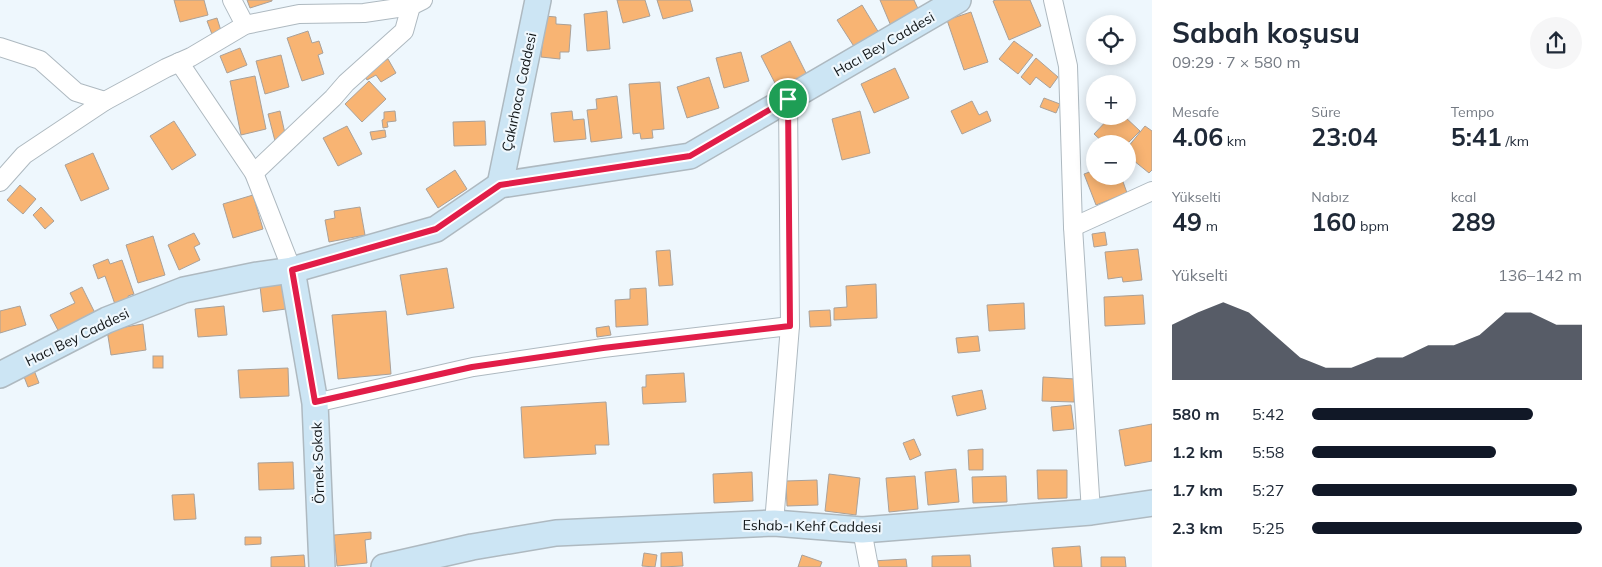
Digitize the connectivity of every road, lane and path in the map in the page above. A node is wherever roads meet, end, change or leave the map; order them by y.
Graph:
1 (232, 0) edge
2 (538, 0) edge
3 (958, 0) edge
4 (1053, 0) edge
5 (417, 3) edge
6 (245, 25) junction
7 (0, 47) edge
8 (179, 62) junction
9 (788, 99) junction
10 (105, 101) junction
11 (254, 173) junction
12 (0, 182) edge
13 (500, 185) junction
14 (1152, 191) edge
15 (1073, 227) junction
16 (292, 270) junction
17 (790, 326) junction
18 (0, 375) edge
19 (315, 402) junction
20 (1152, 503) edge
21 (1091, 512) junction
22 (774, 523) junction
23 (862, 530) junction
24 (322, 567) edge
25 (384, 567) edge
26 (869, 567) edge

1 - 6 street
2 - 13 street, Çakırhoca Caddesi
3 - 9 street, Hacı Bey Caddesi
4 - 15 street
5 - 6 street
5 - 11 street
6 - 8 street
7 - 10 street
8 - 10 street
8 - 11 street
9 - 13 street, Hacı Bey Caddesi
9 - 17 street
10 - 12 street
11 - 16 street
13 - 16 street, Hacı Bey Caddesi
14 - 15 street
15 - 21 street
16 - 18 street, Hacı Bey Caddesi
16 - 19 street, Örnek Sokak
17 - 19 street
17 - 22 street
19 - 24 street, Örnek Sokak
20 - 21 street, Eshab-ı Kehf Caddesi
21 - 23 street, Eshab-ı Kehf Caddesi
22 - 23 street, Eshab-ı Kehf Caddesi
22 - 25 street, Eshab-ı Kehf Caddesi
23 - 26 street

